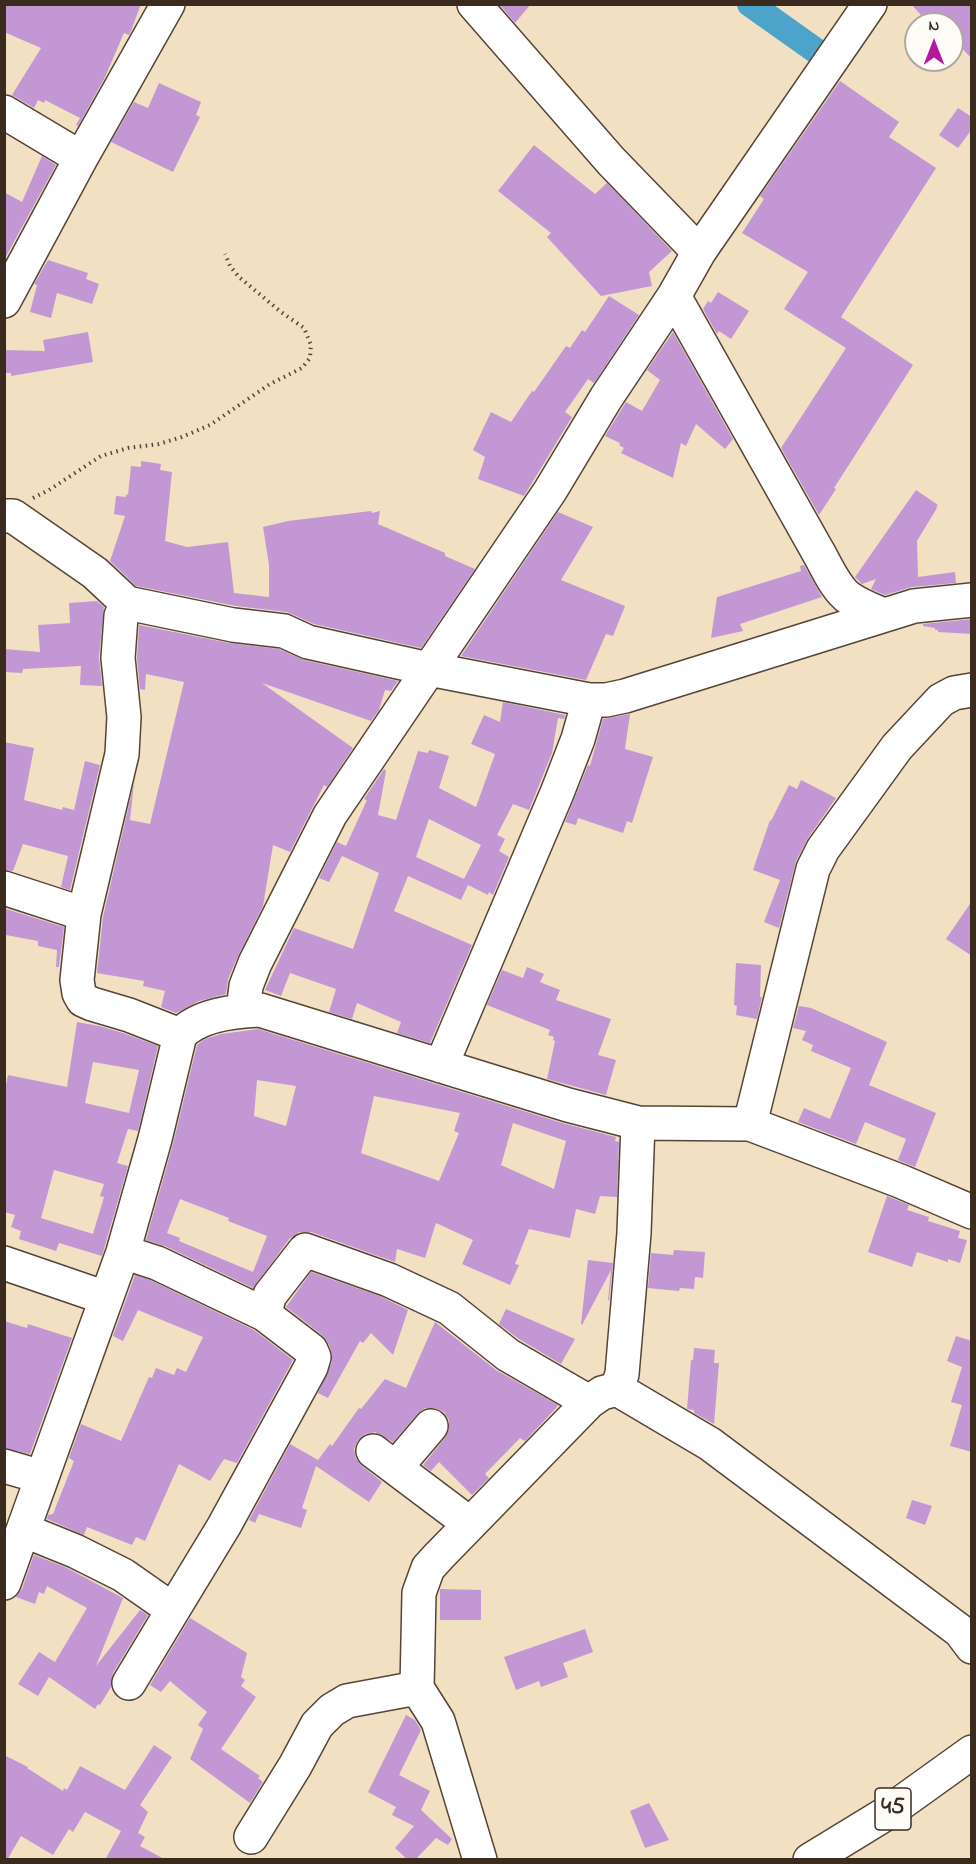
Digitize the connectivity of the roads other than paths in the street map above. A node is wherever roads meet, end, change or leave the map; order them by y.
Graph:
1 (168, 4) edge
2 (474, 4) edge
3 (870, 4) edge
4 (4, 112) edge
5 (81, 158) junction
6 (699, 252) junction
7 (675, 296) junction
8 (4, 301) edge
9 (9, 516) edge
10 (972, 600) edge
11 (127, 603) junction
12 (884, 615) junction
13 (429, 669) junction
14 (972, 690) edge
15 (589, 700) junction
16 (4, 888) edge
17 (84, 914) junction
18 (243, 1011) junction
19 (180, 1035) junction
20 (441, 1066) junction
21 (638, 1123) junction
22 (750, 1124) junction
23 (972, 1212) edge
24 (123, 1252) junction
25 (4, 1263) edge
26 (106, 1298) junction
27 (264, 1314) junction
28 (603, 1395) junction
29 (431, 1426) dead end
30 (4, 1466) edge
31 (42, 1477) junction
32 (470, 1524) junction
33 (23, 1530) junction
34 (4, 1583) edge
35 (172, 1610) junction
36 (972, 1647) edge
37 (129, 1683) dead end
38 (417, 1688) junction
39 (972, 1752) edge
40 (251, 1837) dead end
41 (480, 1860) edge
42 (810, 1860) edge

1 - 5 street
2 - 6 street
3 - 6 street
4 - 5 street
5 - 8 street
6 - 7 street
7 - 12 street
7 - 13 street
9 - 11 street
10 - 12 street
11 - 13 street
11 - 17 street
12 - 15 street
13 - 15 street
13 - 18 street
14 - 22 street
15 - 20 street
16 - 17 street
17 - 19 street
18 - 19 street
18 - 20 street
19 - 24 street
20 - 21 street
21 - 22 street
21 - 28 street
22 - 23 street
24 - 26 street
24 - 27 street
25 - 26 street
26 - 31 street
27 - 28 street
27 - 35 street
28 - 32 street
28 - 36 street
29 - 32 street
30 - 31 street
31 - 33 street
32 - 38 street
33 - 34 street
33 - 35 street
35 - 37 street
38 - 40 street
38 - 41 street
39 - 42 street, 45

